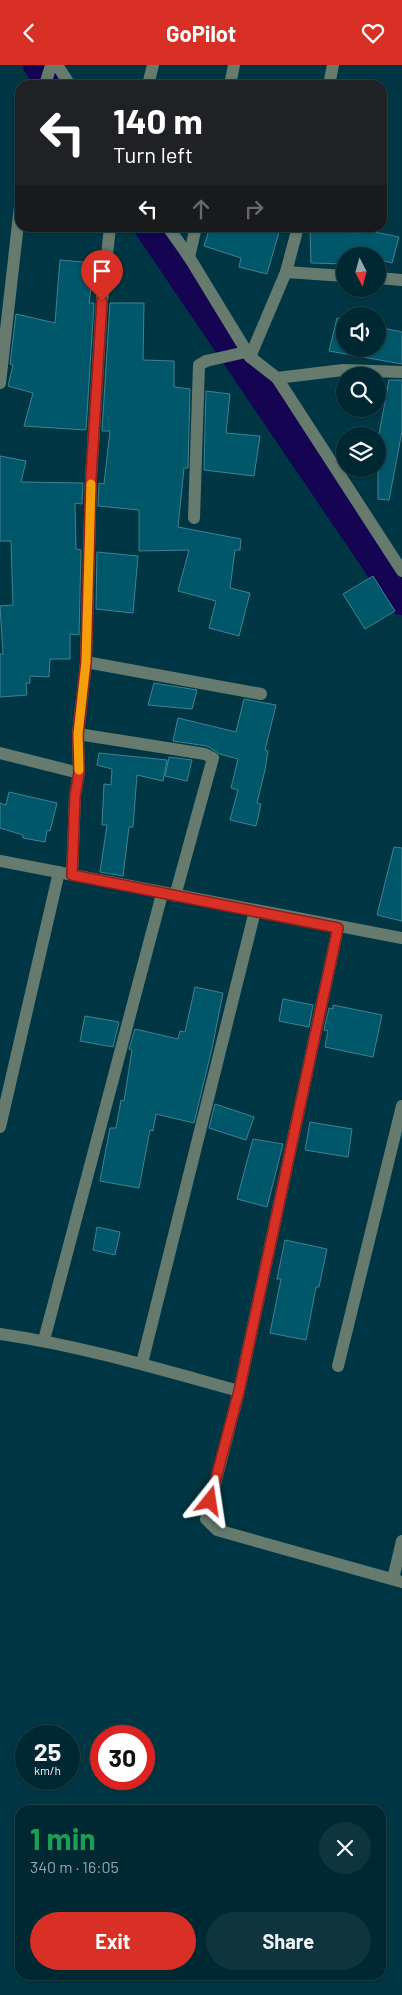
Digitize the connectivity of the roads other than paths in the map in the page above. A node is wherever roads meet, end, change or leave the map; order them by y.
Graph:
1 (152, 65) edge
2 (234, 65) edge
3 (333, 65) edge
4 (57, 66) edge
5 (48, 80) edge
6 (67, 80) edge
7 (149, 80) edge
8 (231, 80) edge
9 (330, 80) edge
10 (17, 232) edge
11 (109, 232) edge
12 (172, 232) edge
13 (195, 232) edge
14 (297, 232) edge
15 (189, 257) junction
16 (286, 272) junction
17 (336, 275) edge
18 (386, 279) edge
19 (402, 280) edge
20 (248, 355) junction
21 (402, 372) edge
22 (277, 378) junction
23 (0, 383) edge
24 (194, 518) dead end
25 (402, 571) edge
26 (86, 662) junction
27 (261, 694) dead end
28 (78, 734) junction
29 (0, 753) edge
30 (79, 773) junction
31 (0, 861) edge
32 (66, 874) junction
33 (169, 895) junction
34 (255, 911) junction
35 (338, 928) junction
36 (402, 938) edge
37 (402, 1106) edge
38 (0, 1127) edge
39 (0, 1334) edge
40 (44, 1340) junction
41 (142, 1363) junction
42 (338, 1367) dead end
43 (239, 1391) junction
44 (402, 1541) edge
45 (398, 1581) edge

1 - 7 street
2 - 8 street
3 - 9 street
4 - 5 street
4 - 6 street
10 - 23 street
11 - 26 street
12 - 15 street
13 - 15 street
14 - 16 street
15 - 20 street
16 - 17 street
16 - 20 street
18 - 19 street
20 - 22 street
20 - 24 street, bridge
21 - 22 street
22 - 25 street
26 - 27 street
26 - 28 street
28 - 30 street
28 - 33 street
29 - 30 street
30 - 32 street
31 - 32 street
32 - 33 street
32 - 38 street
33 - 34 street
33 - 40 street
34 - 35 street
34 - 41 street
35 - 36 street
35 - 43 street
37 - 42 street
39 - 40 street
40 - 41 street
41 - 43 street
43 - 45 street
44 - 45 street

